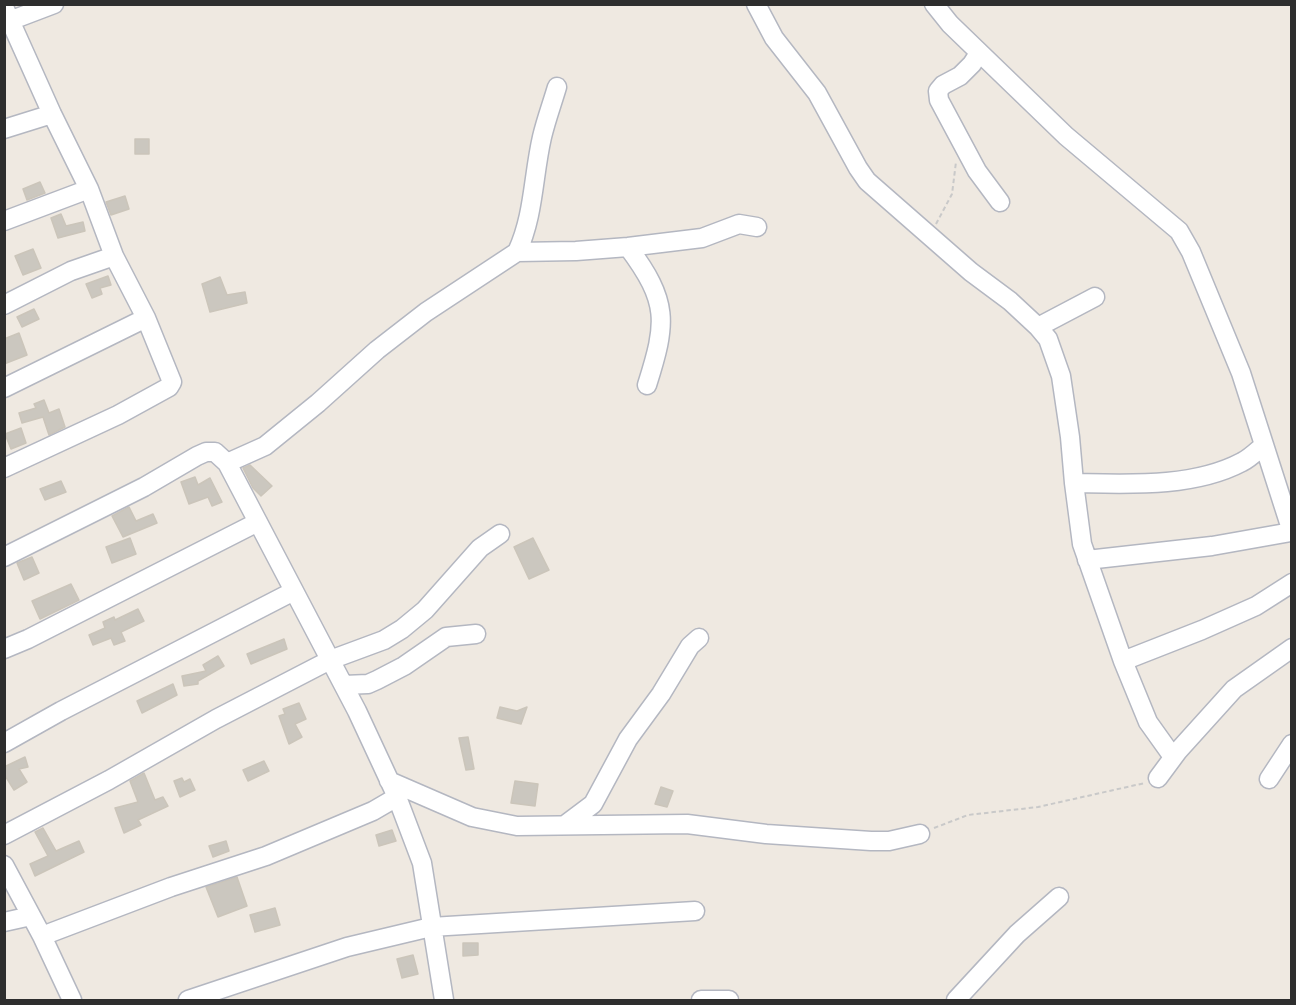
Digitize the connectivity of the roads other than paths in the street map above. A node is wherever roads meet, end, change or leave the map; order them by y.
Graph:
1 (54, 4) edge
2 (756, 4) edge
3 (934, 4) edge
4 (6, 17) edge
5 (979, 53) junction
6 (557, 87) dead end
7 (52, 114) junction
8 (4, 129) edge
9 (89, 189) junction
10 (999, 202) dead end
11 (4, 221) edge
12 (758, 227) dead end
13 (628, 247) junction
14 (517, 252) junction
15 (114, 256) junction
16 (1095, 297) dead end
17 (4, 304) edge
18 (146, 318) junction
19 (1038, 327) junction
20 (647, 385) dead end
21 (4, 388) edge
22 (1264, 446) junction
23 (227, 463) junction
24 (4, 468) edge
25 (1074, 483) junction
26 (258, 522) junction
27 (1291, 532) edge
28 (500, 534) dead end
29 (4, 557) edge
30 (1087, 560) junction
31 (1292, 583) edge
32 (294, 591) junction
33 (476, 634) dead end
34 (699, 638) dead end
35 (1292, 648) edge
36 (4, 649) edge
37 (330, 660) junction
38 (1123, 661) junction
39 (344, 685) junction
40 (4, 743) edge
41 (1292, 744) edge
42 (1173, 758) junction
43 (1158, 778) road end
44 (1269, 779) dead end
45 (393, 789) junction
46 (566, 825) junction
47 (920, 834) road end
48 (4, 835) edge
49 (4, 865) edge
50 (1059, 897) dead end
51 (695, 911) dead end
52 (31, 916) junction
53 (4, 922) edge
54 (431, 927) junction
55 (42, 936) junction
56 (72, 1000) edge
57 (188, 1000) edge
58 (444, 1000) edge
59 (701, 1000) edge
60 (729, 1000) edge
61 (956, 1000) edge

1 - 4 street
2 - 19 street
3 - 5 street
4 - 7 street
5 - 10 street
5 - 22 street
6 - 14 street
7 - 8 street
7 - 9 street
9 - 11 street
9 - 15 street
12 - 13 street
13 - 14 street
13 - 20 street
14 - 23 street
15 - 17 street
15 - 18 street
16 - 19 street
18 - 21 street
18 - 24 street
19 - 25 street
22 - 25 street
22 - 27 street
23 - 26 street
23 - 29 street
25 - 30 street
26 - 32 street
26 - 36 street
27 - 30 street
28 - 37 street
30 - 38 street
31 - 38 street
32 - 37 street
32 - 40 street
33 - 39 street
34 - 46 street
35 - 42 street
37 - 39 street
37 - 48 street
38 - 42 street
39 - 45 street
41 - 44 street
42 - 43 street
45 - 46 street
45 - 54 street
45 - 55 street
46 - 47 street
49 - 52 street
50 - 61 street
51 - 54 street
52 - 53 street
52 - 55 street
54 - 57 street
54 - 58 street
55 - 56 street
59 - 60 street

